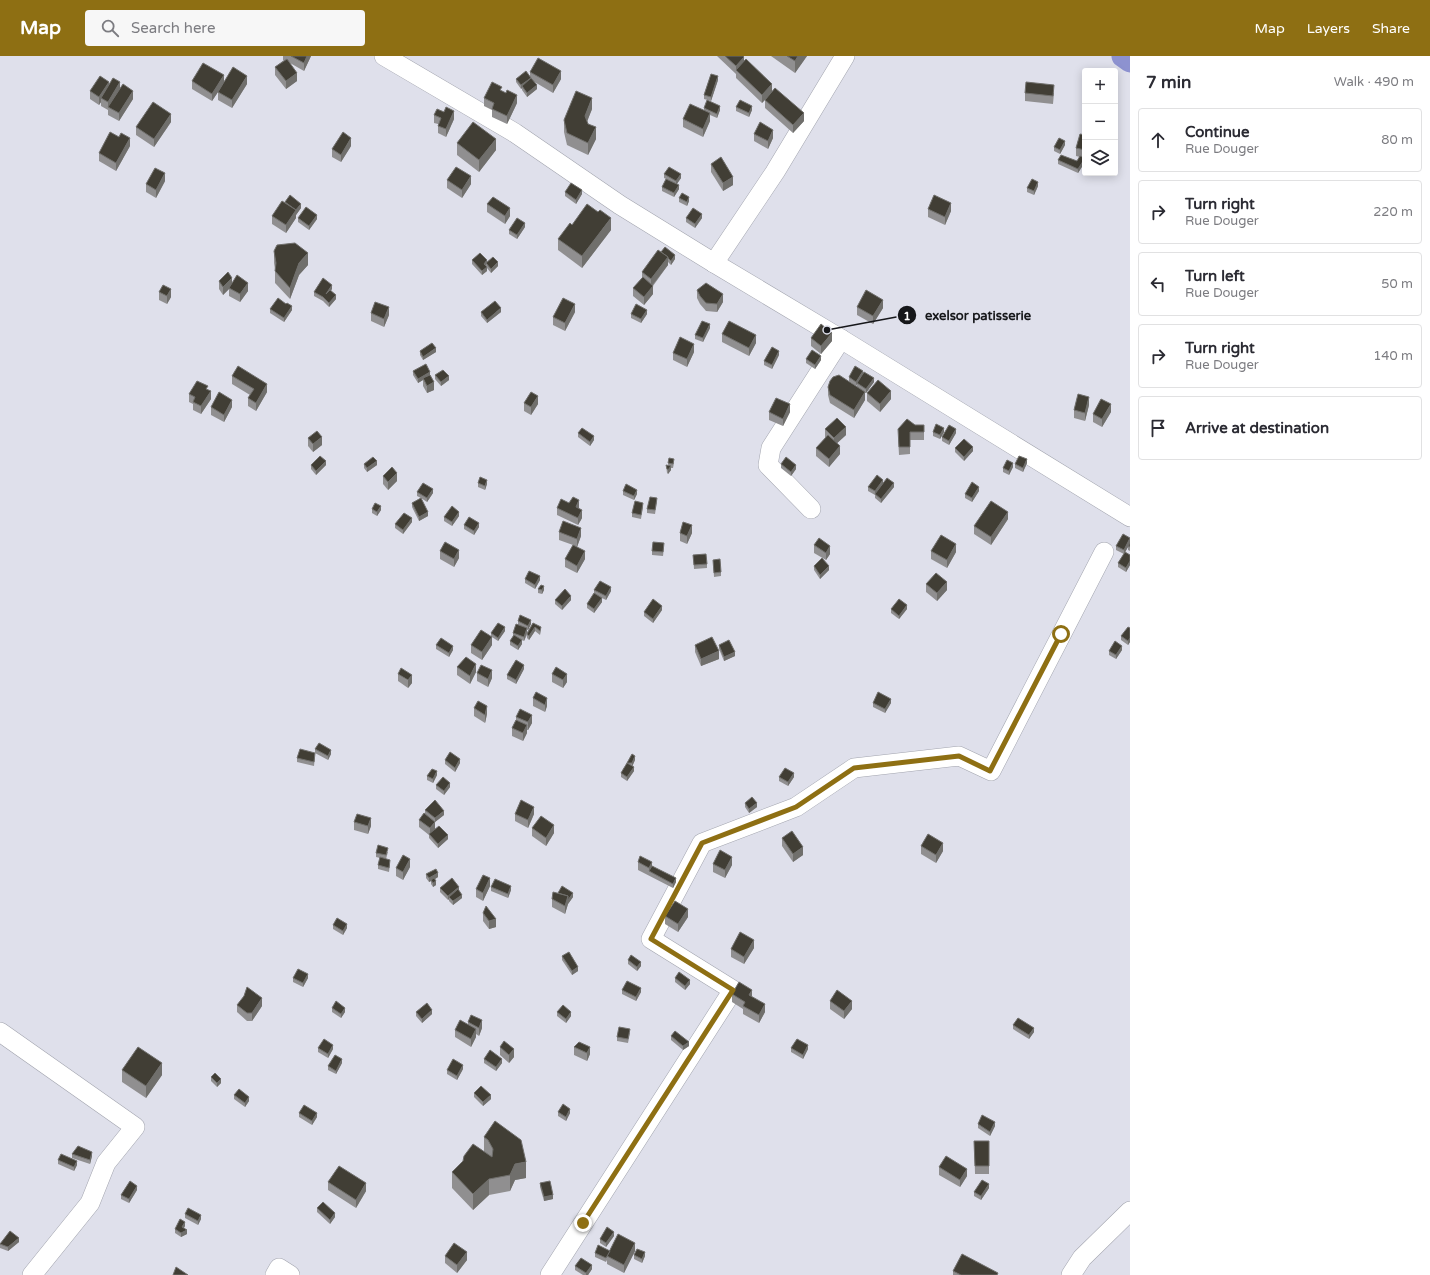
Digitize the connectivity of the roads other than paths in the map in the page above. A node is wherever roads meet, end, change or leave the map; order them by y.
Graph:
1 (384, 56) edge
2 (845, 56) edge
3 (714, 263) junction
4 (841, 339) junction
5 (811, 509) dead end
6 (1130, 517) edge
7 (1104, 552) dead end
8 (0, 1032) edge
9 (1130, 1211) edge
10 (32, 1275) edge
11 (274, 1275) edge
12 (290, 1275) edge
13 (550, 1275) edge
14 (1071, 1275) edge

1 - 3 street
2 - 3 street
3 - 4 street
4 - 5 street
4 - 6 street
7 - 13 street
8 - 10 street
9 - 14 street
11 - 12 street

